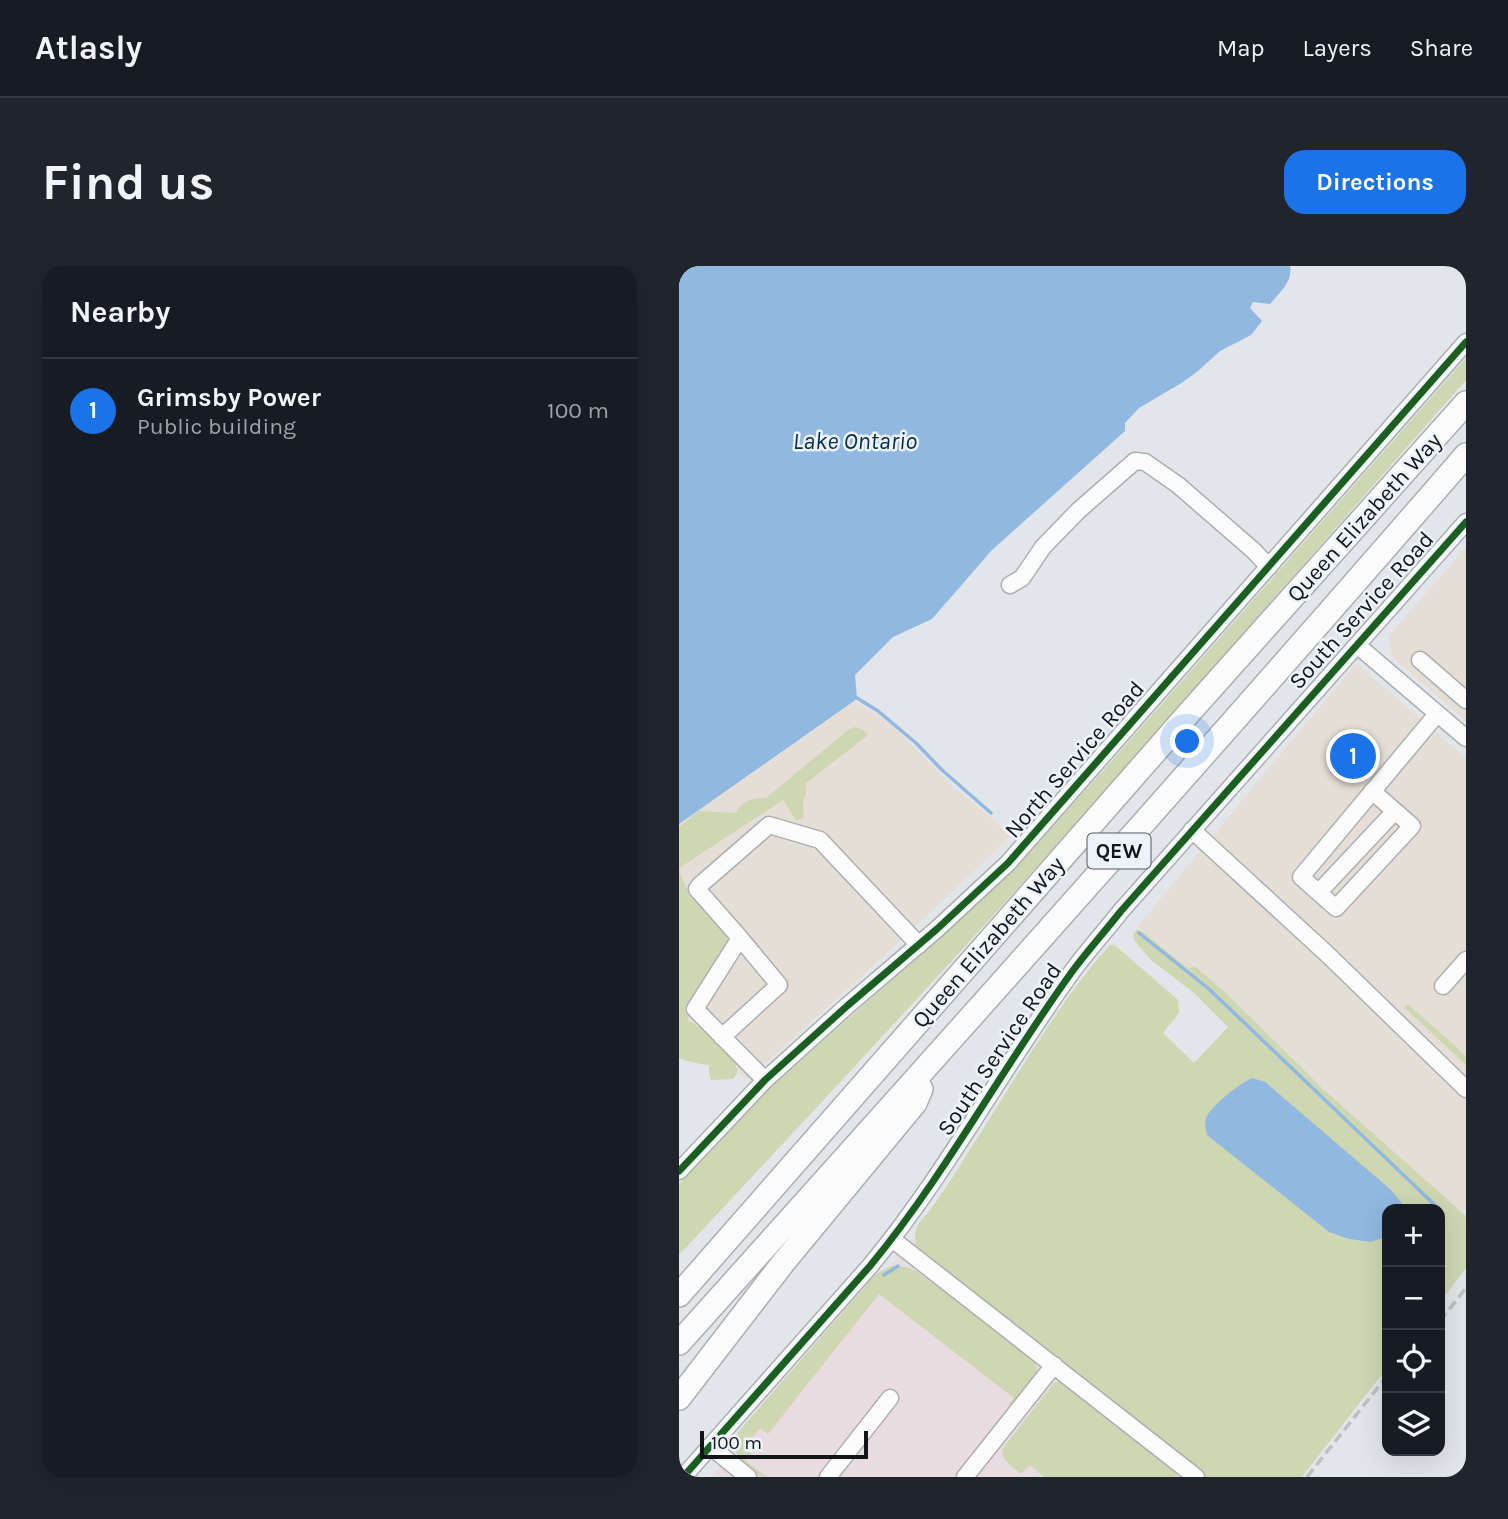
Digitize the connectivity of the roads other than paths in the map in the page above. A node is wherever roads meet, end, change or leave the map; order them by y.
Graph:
1 (1466, 342) edge
2 (1466, 403) edge
3 (1466, 455) edge
4 (1466, 522) edge
5 (1269, 567) junction
6 (1010, 585) dead end
7 (1357, 645) junction
8 (1420, 660) dead end
9 (1466, 700) edge
10 (1437, 714) junction
11 (1466, 738) edge
12 (1372, 791) junction
13 (1395, 811) junction
14 (1192, 830) junction
15 (1319, 892) junction
16 (740, 938) junction
17 (919, 945) junction
18 (1466, 960) edge
19 (1443, 986) dead end
20 (722, 1037) junction
21 (936, 1058) junction
22 (765, 1080) junction
23 (1466, 1089) edge
24 (811, 1143) junction
25 (679, 1171) edge
26 (892, 1239) junction
27 (679, 1273) edge
28 (679, 1294) edge
29 (679, 1343) edge
30 (1053, 1366) junction
31 (679, 1398) edge
32 (890, 1398) dead end
33 (709, 1446) junction
34 (683, 1477) edge
35 (748, 1477) edge
36 (828, 1477) edge
37 (965, 1477) edge
38 (1196, 1477) edge

1 - 5 street, North Service Road
2 - 24 highway, Queen Elizabeth Way / QEW
3 - 21 highway, Queen Elizabeth Way / QEW
4 - 7 street, South Service Road
5 - 6 street
5 - 17 street, North Service Road
7 - 10 street
7 - 14 street, South Service Road
8 - 9 street
10 - 11 street
10 - 12 street
12 - 13 street
12 - 15 street
13 - 15 street
13 - 15 street
14 - 23 street
14 - 26 street, South Service Road
16 - 17 street
16 - 20 street
16 - 20 street
17 - 22 street, North Service Road
18 - 19 street
20 - 22 street
21 - 29 highway, Queen Elizabeth Way / QEW
21 - 31 highway
22 - 25 street, North Service Road
24 - 27 highway
24 - 28 highway, Queen Elizabeth Way / QEW
26 - 30 street
26 - 33 street, South Service Road
30 - 37 street
30 - 38 street
32 - 36 street
33 - 34 street, South Service Road
33 - 35 street

